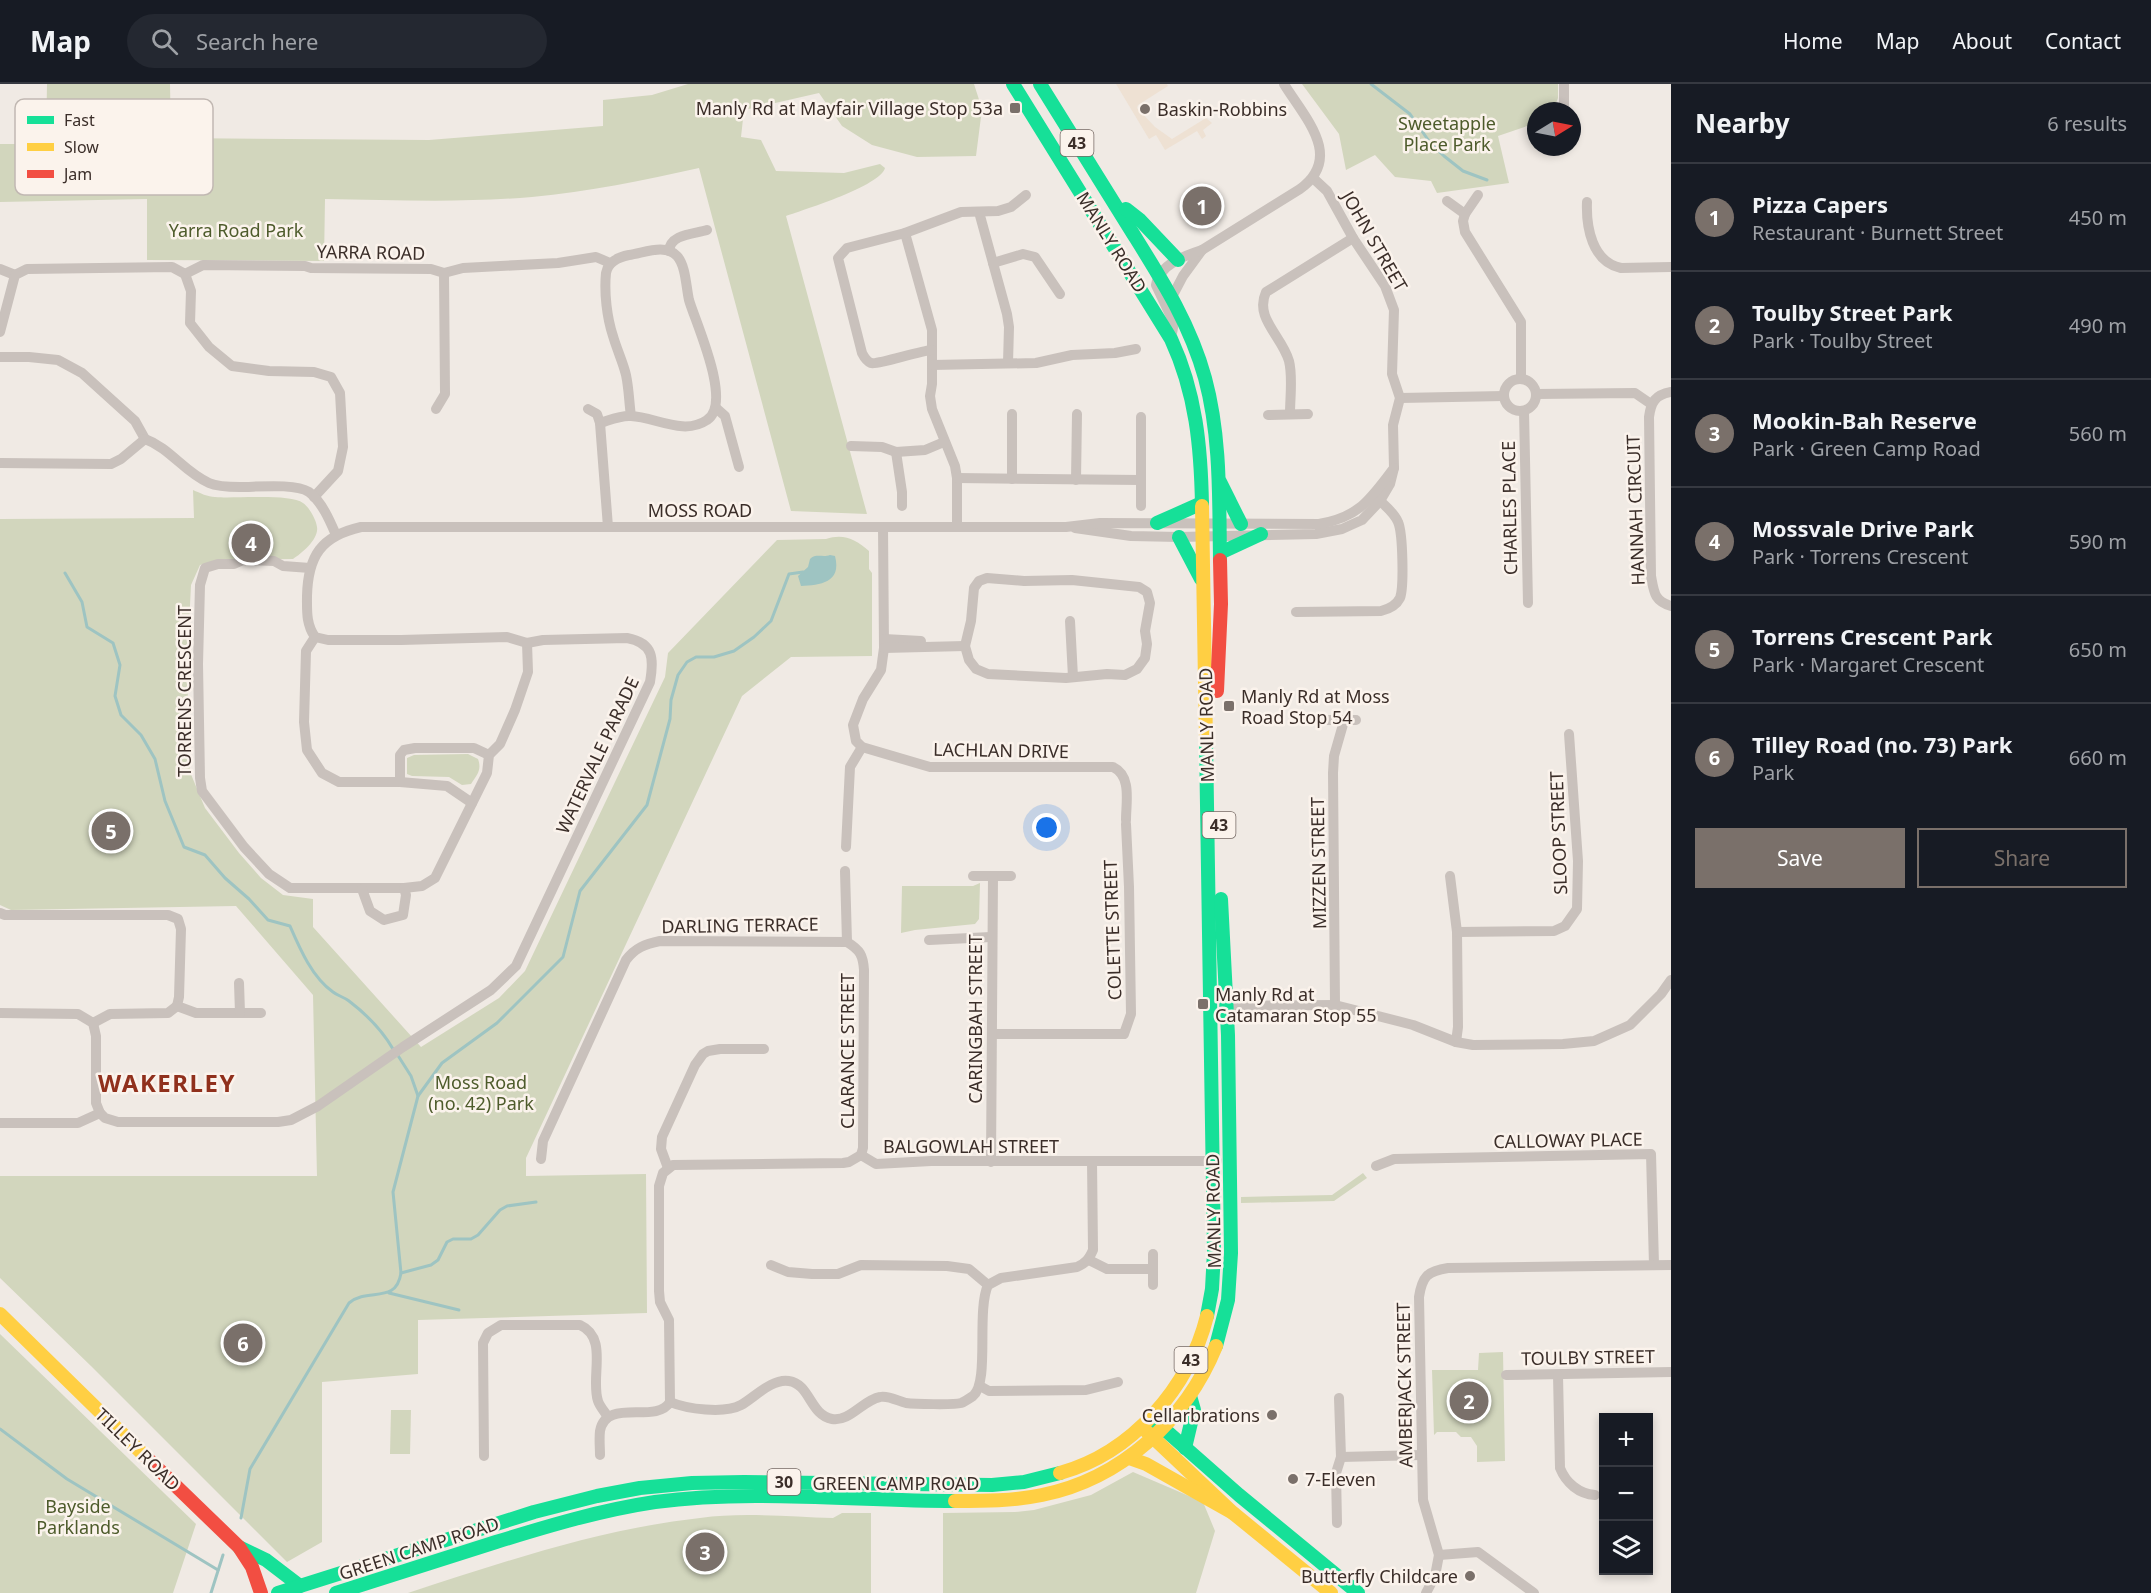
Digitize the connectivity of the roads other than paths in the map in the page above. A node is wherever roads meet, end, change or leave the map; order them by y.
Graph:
1 (1013, 84) edge
2 (1040, 84) edge
3 (1284, 84) edge
4 (1564, 84) edge
5 (1564, 102) edge
6 (1313, 178) junction
7 (1026, 195) dead end
8 (1478, 195) dead end
9 (1447, 201) dead end
10 (1114, 202) junction
11 (1587, 202) dead end
12 (979, 212) junction
13 (1465, 214) junction
14 (707, 230) dead end
15 (905, 233) junction
16 (1353, 238) junction
17 (1202, 250) junction
18 (669, 251) junction
19 (1178, 260) junction
20 (610, 263) junction
21 (993, 263) junction
22 (1671, 267) edge
23 (0, 269) edge
24 (444, 273) junction
25 (185, 274) junction
26 (1159, 274) junction
27 (15, 275) junction
28 (1060, 294) dead end
29 (1172, 297) junction
30 (0, 332) edge
31 (1171, 339) junction
32 (1136, 349) dead end
33 (932, 350) junction
34 (0, 357) edge
35 (1008, 363) junction
36 (932, 365) junction
37 (1521, 379) junction
38 (1671, 393) edge
39 (1536, 394) junction
40 (1504, 396) junction
41 (1400, 398) junction
42 (1651, 404) junction
43 (716, 408) junction
44 (436, 409) dead end
45 (588, 409) dead end
46 (1524, 411) junction
47 (1012, 414) dead end
48 (1077, 414) dead end
49 (1290, 414) junction
50 (1308, 414) dead end
51 (1268, 415) dead end
52 (631, 416) junction
53 (1141, 417) dead end
54 (600, 423) junction
55 (144, 439) junction
56 (944, 442) junction
57 (851, 446) dead end
58 (896, 452) junction
59 (0, 463) edge
60 (739, 467) dead end
61 (957, 478) junction
62 (1218, 478) junction
63 (1012, 479) junction
64 (1076, 480) junction
65 (1141, 480) junction
66 (314, 497) junction
67 (1377, 498) junction
68 (1202, 503) junction
69 (902, 506) dead end
70 (1141, 506) dead end
71 (1157, 523) junction
72 (1241, 524) junction
73 (1066, 526) junction
74 (608, 527) junction
75 (883, 527) junction
76 (957, 527) junction
77 (1219, 529) junction
78 (1203, 530) junction
79 (1261, 534) junction
80 (336, 535) junction
81 (1179, 537) junction
82 (1220, 553) junction
83 (310, 568) junction
84 (1203, 584) junction
85 (1528, 603) dead end
86 (1671, 606) edge
87 (1296, 612) dead end
88 (1070, 621) dead end
89 (315, 637) junction
90 (527, 643) junction
91 (884, 643) junction
92 (964, 646) junction
93 (1073, 677) junction
94 (1324, 720) dead end
95 (1356, 720) dead end
96 (1344, 721) junction
97 (1569, 735) dead end
98 (862, 747) junction
99 (489, 755) junction
100 (1120, 771) joint
101 (400, 782) junction
102 (472, 803) junction
103 (846, 847) dead end
104 (845, 871) dead end
105 (974, 876) dead end
106 (993, 876) junction
107 (1011, 876) dead end
108 (1450, 876) dead end
109 (404, 888) junction
110 (362, 890) junction
111 (0, 913) edge
112 (1457, 932) junction
113 (991, 937) junction
114 (929, 940) dead end
115 (848, 942) junction
116 (1671, 980) edge
117 (239, 983) dead end
118 (1666, 997) edge
119 (1335, 1005) junction
120 (177, 1006) junction
121 (1211, 1006) junction
122 (1227, 1006) junction
123 (0, 1013) edge
124 (240, 1013) junction
125 (261, 1013) dead end
126 (93, 1023) junction
127 (992, 1034) junction
128 (1456, 1042) junction
129 (764, 1049) dead end
130 (100, 1113) junction
131 (0, 1123) edge
132 (861, 1155) junction
133 (541, 1159) dead end
134 (1092, 1161) junction
135 (1213, 1161) junction
136 (1229, 1161) junction
137 (991, 1162) junction
138 (1376, 1166) dead end
139 (668, 1168) junction
140 (1153, 1254) dead end
141 (1089, 1260) junction
142 (771, 1265) dead end
143 (1671, 1265) edge
144 (1654, 1266) junction
145 (1153, 1269) junction
146 (988, 1285) junction
147 (1153, 1285) dead end
148 (0, 1314) edge
149 (1671, 1372) edge
150 (1506, 1375) dead end
151 (1558, 1375) junction
152 (1118, 1382) dead end
153 (980, 1386) junction
154 (1190, 1396) junction
155 (1339, 1398) dead end
156 (670, 1402) junction
157 (608, 1418) junction
158 (1146, 1421) junction
159 (1164, 1429) junction
160 (1153, 1439) junction
161 (1185, 1448) junction
162 (600, 1455) dead end
163 (1422, 1455) junction
164 (484, 1456) dead end
165 (1341, 1457) junction
166 (1129, 1458) junction
167 (1595, 1495) dead end
168 (1233, 1512) junction
169 (1337, 1523) dead end
170 (239, 1547) junction
171 (1439, 1554) junction
172 (300, 1586) junction
173 (261, 1593) edge
174 (278, 1593) edge
175 (336, 1593) edge
176 (1331, 1593) edge
177 (1358, 1593) edge
178 (1426, 1593) edge
179 (1534, 1593) edge

1 - 31 main road, MANLY ROAD / 43
2 - 10 main road, MANLY ROAD / 43
3 - 6 street
4 - 5 street
6 - 16 street, JOHN STREET
6 - 17 street
7 - 12 street
8 - 13 street
9 - 13 street
10 - 19 main road
10 - 26 main road, MANLY ROAD / 43
11 - 22 street
12 - 15 street
12 - 21 street
13 - 37 street
14 - 18 street
15 - 33 street
15 - 33 street
16 - 41 street, JOHN STREET
16 - 49 street
17 - 19 street
17 - 29 street
18 - 20 street
18 - 43 street
19 - 26 street
20 - 24 street, YARRA ROAD
20 - 52 street
21 - 28 street
21 - 35 street
23 - 27 street
24 - 25 street, YARRA ROAD
24 - 44 street
25 - 27 street
25 - 66 street
26 - 29 main road, MANLY ROAD / 43
26 - 31 street
27 - 30 street
29 - 62 main road, MANLY ROAD / 43
31 - 68 main road, MANLY ROAD / 43
32 - 35 street
33 - 36 street
34 - 55 street
35 - 36 street
36 - 56 street
37 - 39 street
37 - 40 street
38 - 42 street
39 - 42 street
39 - 46 street
40 - 41 street
40 - 46 street
41 - 67 street, JOHN STREET
42 - 86 street, HANNAH CIRCUIT
43 - 52 street
43 - 60 street
45 - 54 street
46 - 85 street, CHARLES PLACE
47 - 63 street
48 - 64 street
49 - 50 street
49 - 51 street
52 - 54 street
53 - 65 street
54 - 74 street
55 - 59 street
55 - 66 street
56 - 58 street
56 - 61 street
57 - 58 street
58 - 69 street
61 - 63 street
61 - 76 street
62 - 72 main road
62 - 77 main road, MANLY ROAD / 43
63 - 64 street
64 - 65 street
65 - 70 street
66 - 80 street
67 - 72 street, JOHN STREET
67 - 79 street, JOHN STREET
67 - 87 street
68 - 71 main road
68 - 78 main road, MANLY ROAD / 43
71 - 73 street, MOSS ROAD
71 - 78 street, MOSS ROAD
72 - 77 street, JOHN STREET
73 - 76 street, MOSS ROAD
73 - 81 street, MOSS ROAD
74 - 75 street, MOSS ROAD
74 - 80 street, MOSS ROAD
75 - 76 street, MOSS ROAD
75 - 91 street
77 - 78 street
77 - 79 street, JOHN STREET
77 - 82 main road, MANLY ROAD / 43
78 - 81 street, MOSS ROAD
78 - 84 main road, MANLY ROAD / 43
79 - 82 main road
80 - 83 street
81 - 84 main road
82 - 122 main road, MANLY ROAD / 43
83 - 89 street
83 - 110 street, TORRENS CRESCENT
84 - 121 main road, MANLY ROAD / 43
88 - 93 street
89 - 90 street, WATERVALE PARADE
89 - 101 street
90 - 99 street, TORRENS CRESCENT
90 - 130 street, WATERVALE PARADE
91 - 92 street
91 - 98 street
92 - 93 street
92 - 93 street
94 - 96 street
95 - 96 street
96 - 119 street, MIZZEN STREET
97 - 112 street, SLOOP STREET
98 - 100 street, LACHLAN DRIVE
98 - 103 street
99 - 101 street
99 - 102 street, TORRENS CRESCENT
100 - 127 street, COLETTE STREET
101 - 102 street
102 - 109 street, TORRENS CRESCENT
104 - 115 street
105 - 106 street
106 - 107 street
106 - 113 street, CARINGBAH STREET
108 - 112 street
109 - 110 street, TORRENS CRESCENT
109 - 110 street
111 - 120 street
112 - 128 street
113 - 114 street
113 - 127 street, CARINGBAH STREET
115 - 132 street, CLARANCE STREET
115 - 133 street, DARLING TERRACE
116 - 118 street
117 - 124 street
118 - 128 street
119 - 122 street
119 - 128 street
120 - 124 street
120 - 126 street
121 - 122 street
121 - 135 main road, MANLY ROAD / 43
122 - 136 main road, MANLY ROAD / 43
123 - 126 street
124 - 125 street
126 - 130 street
127 - 137 street, CARINGBAH STREET
129 - 139 street
130 - 131 street
132 - 137 street, BALGOWLAH STREET
132 - 139 street, BALGOWLAH STREET
134 - 135 street, BALGOWLAH STREET
134 - 137 street, BALGOWLAH STREET
134 - 141 street
135 - 136 street, BALGOWLAH STREET
135 - 158 main road, MANLY ROAD / 43
136 - 154 main road, MANLY ROAD / 43
138 - 144 street, CALLOWAY PLACE
139 - 156 street
140 - 145 street
141 - 145 street
141 - 146 street
142 - 146 street
143 - 144 street, AMBERJACK STREET
144 - 163 street, AMBERJACK STREET
145 - 147 street
146 - 153 street
148 - 170 main road, TILLEY ROAD
149 - 151 street, TOULBY STREET
150 - 151 street, TOULBY STREET
151 - 167 street
152 - 153 street
153 - 156 street
154 - 159 main road, MANLY ROAD / 43
154 - 161 main road
155 - 165 street
156 - 157 street
157 - 162 street
157 - 164 street
158 - 159 main road
158 - 160 main road
158 - 172 main road, GREEN CAMP ROAD / 30
159 - 160 main road, MANLY ROAD / 43
159 - 161 main road
160 - 166 main road, MANLY ROAD / 43
160 - 168 main road
161 - 177 main road
163 - 165 street
163 - 171 street, AMBERJACK STREET
165 - 169 street
166 - 168 main road
166 - 175 main road, GREEN CAMP ROAD / 30
168 - 176 main road
170 - 172 main road
170 - 173 main road, TILLEY ROAD
171 - 178 street, AMBERJACK STREET
171 - 179 street
172 - 174 main road, GREEN CAMP ROAD / 30

